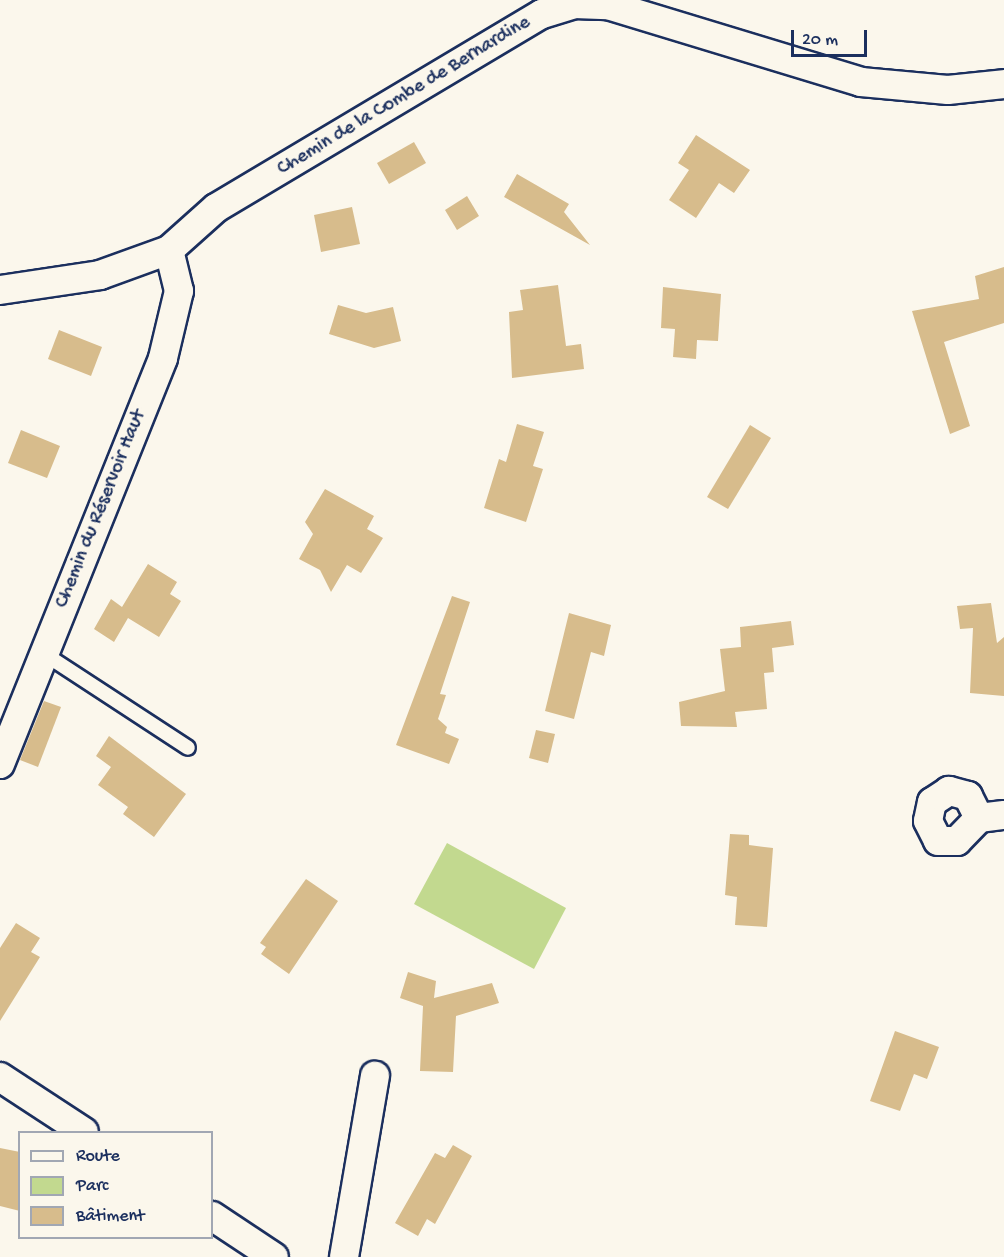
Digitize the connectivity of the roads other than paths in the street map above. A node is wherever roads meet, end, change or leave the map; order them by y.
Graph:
1 (1004, 84) edge
2 (169, 250) junction
3 (0, 290) edge
4 (43, 653) junction
5 (188, 748) dead end
6 (0, 764) edge
7 (375, 1076) dead end
8 (0, 1077) edge
9 (82, 1131) edge
10 (213, 1217) edge
11 (274, 1257) edge
12 (344, 1257) edge

1 - 2 street, Chemin de la Combe de Bernardine
2 - 3 street, Chemin de la Combe de Bernardine
2 - 4 street, Chemin du Réservoir Haut
4 - 5 lane
4 - 6 street, Chemin du Réservoir Haut
7 - 12 street
8 - 9 street
10 - 11 street

